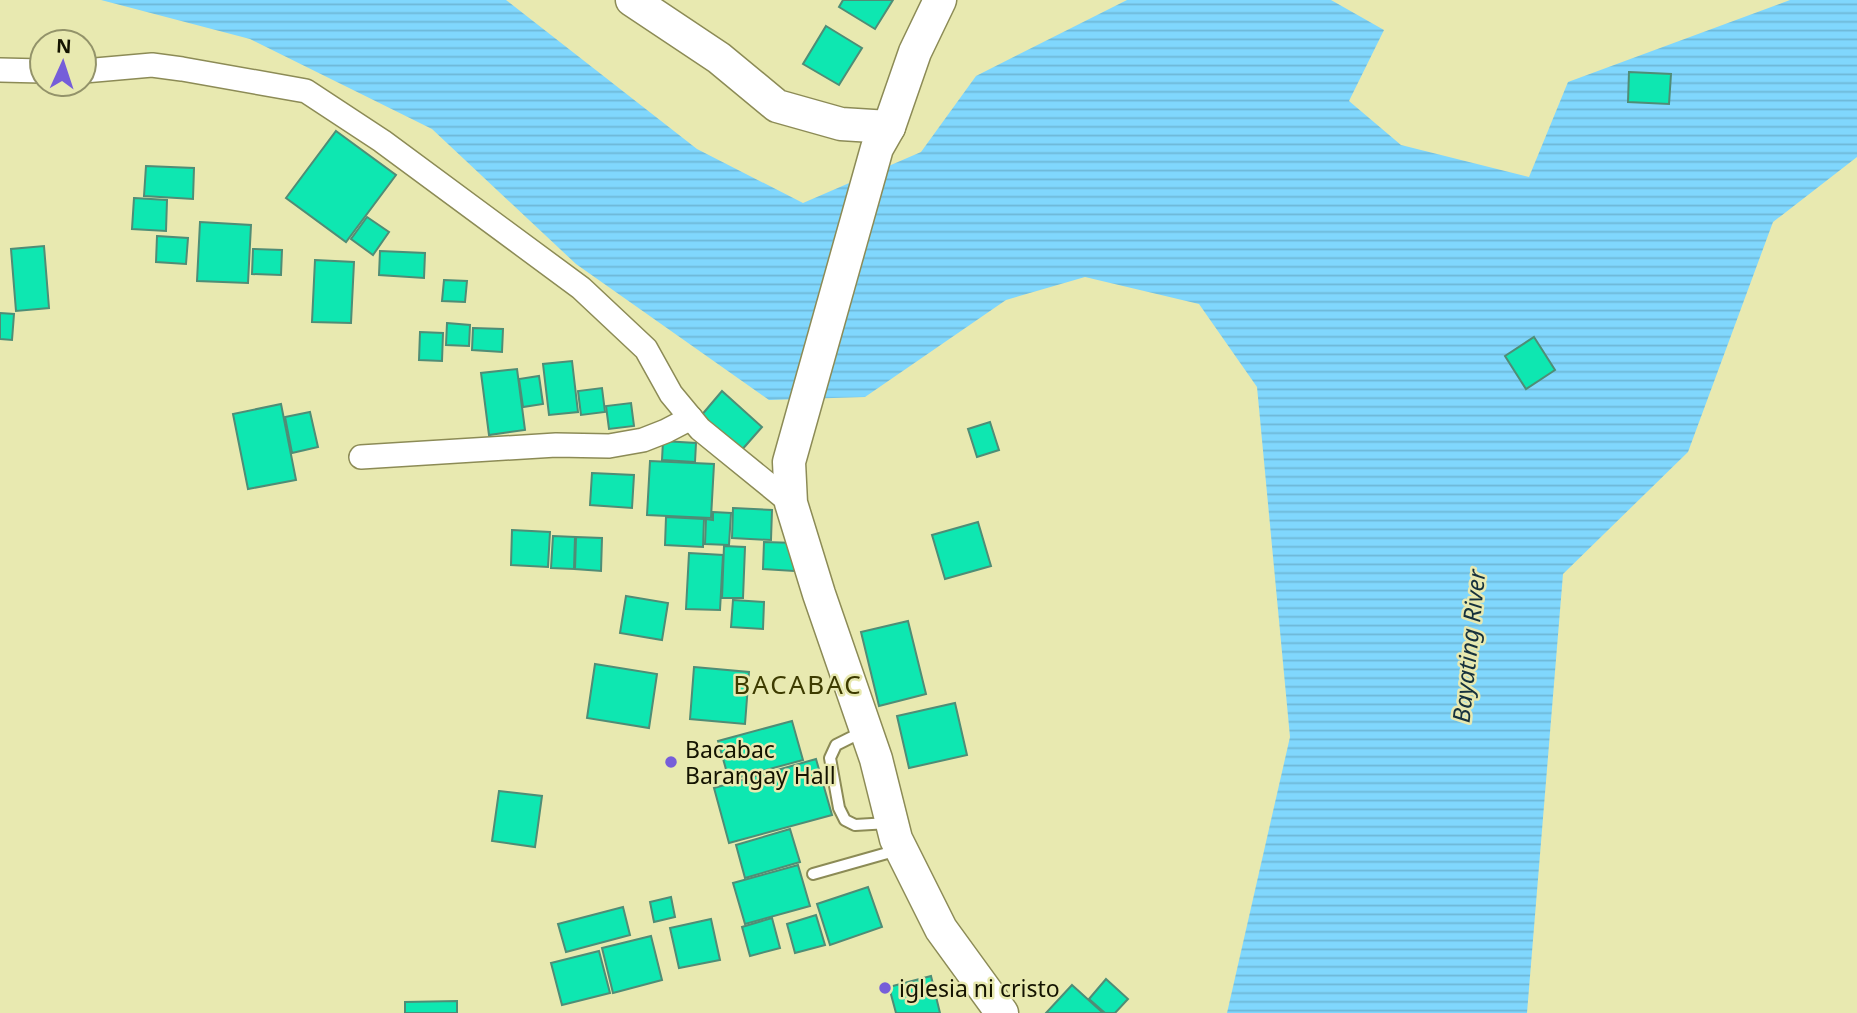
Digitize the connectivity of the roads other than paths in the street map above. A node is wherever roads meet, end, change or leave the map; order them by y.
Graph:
1 (632, 0) edge
2 (940, 0) edge
3 (0, 69) edge
4 (28, 70) edge
5 (98, 70) edge
6 (883, 138) junction
7 (691, 418) junction
8 (361, 457) dead end
9 (791, 503) junction
10 (866, 730) junction
11 (896, 836) junction
12 (813, 874) dead end
13 (1002, 1013) edge

1 - 6 street
2 - 6 street
3 - 4 street
5 - 7 street
6 - 9 street
7 - 8 street
7 - 9 street
9 - 10 street
10 - 11 street
10 - 11 lane
11 - 12 lane
11 - 13 street

